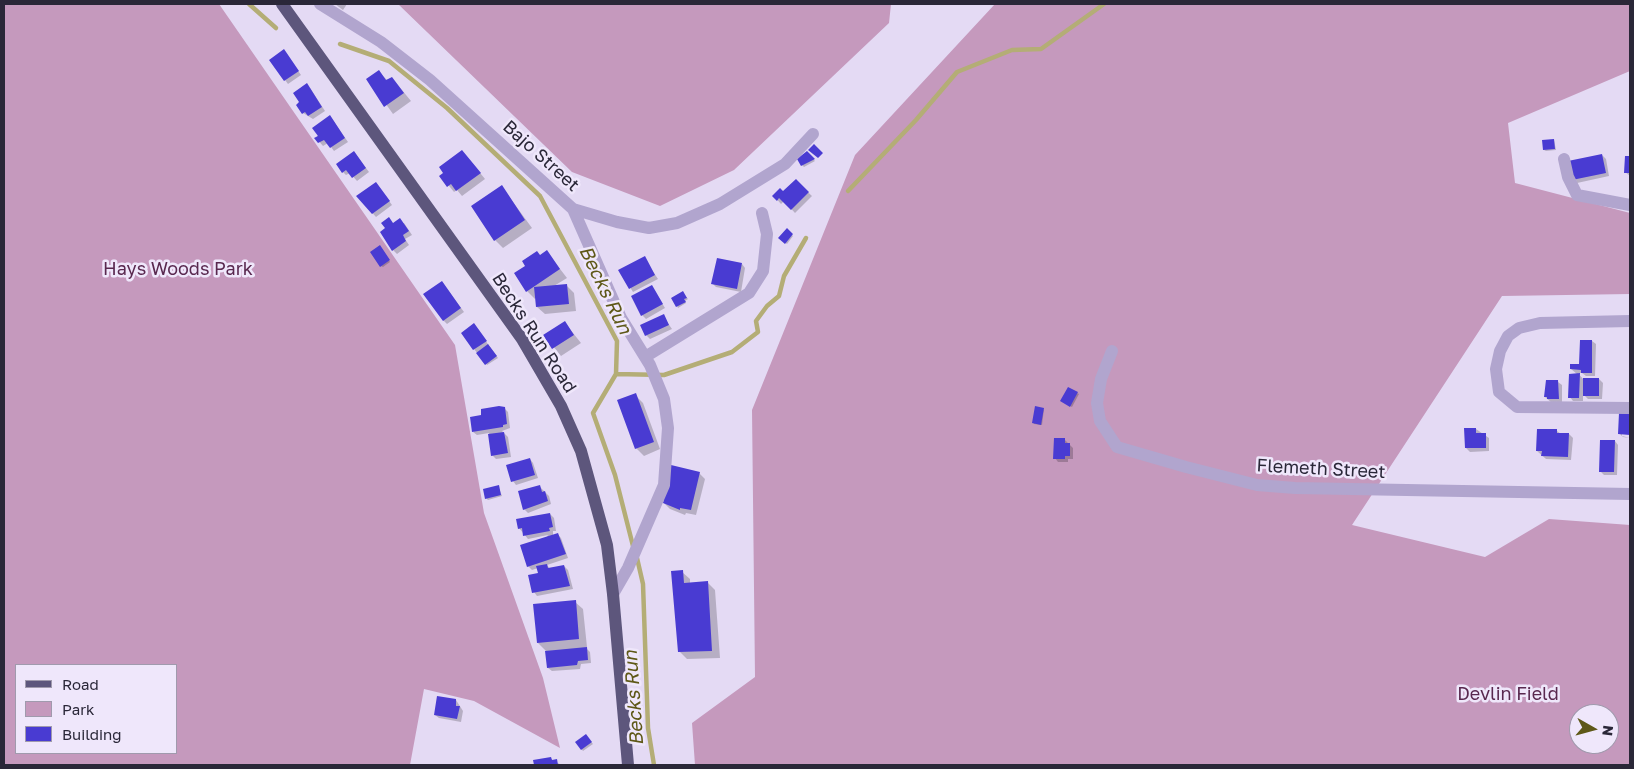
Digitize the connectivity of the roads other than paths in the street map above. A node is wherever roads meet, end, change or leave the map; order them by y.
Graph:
1 (282, 4) edge
2 (320, 4) edge
3 (813, 134) dead end
4 (1564, 159) dead end
5 (1630, 205) edge
6 (573, 209) junction
7 (762, 213) dead end
8 (1630, 321) edge
9 (1112, 351) dead end
10 (648, 361) junction
11 (1630, 408) edge
12 (1630, 494) edge
13 (613, 594) junction
14 (628, 765) edge

1 - 13 main road, Becks Run Road
2 - 6 street, Bajo Street
3 - 6 street
4 - 5 street
6 - 10 street, Bajo Street
7 - 10 street
8 - 11 street
9 - 12 street, Flemeth Street
10 - 13 street, Bajo Street
13 - 14 main road, Becks Run Road

